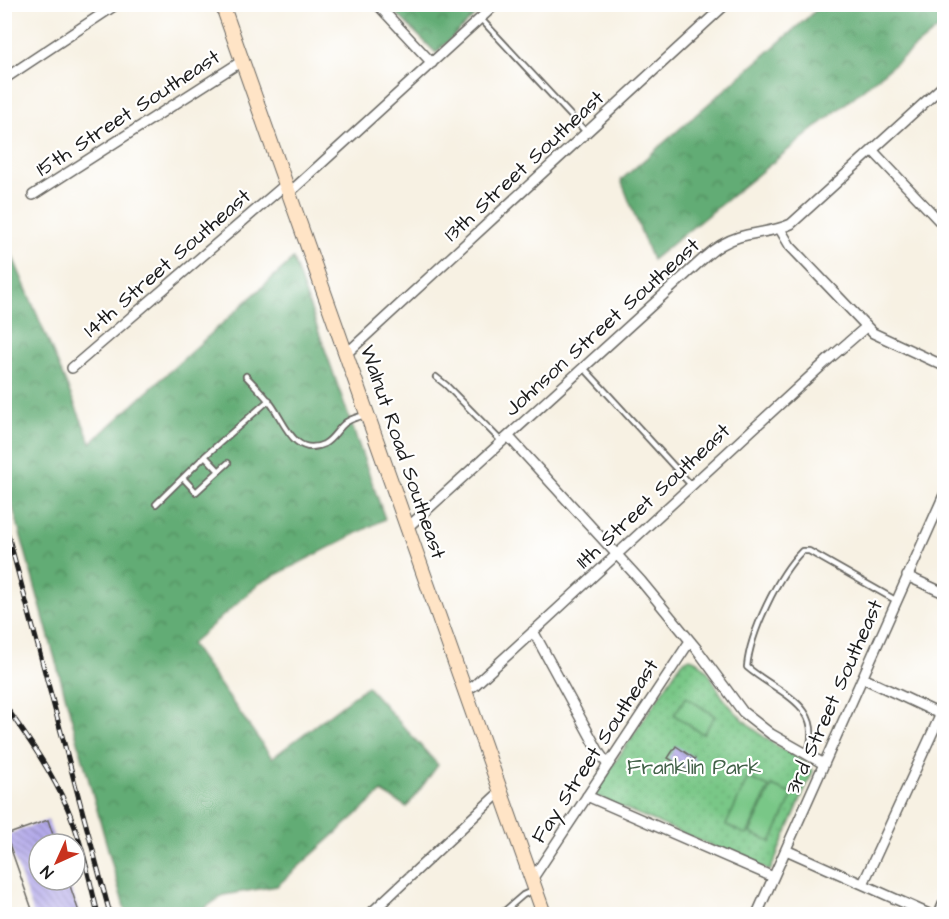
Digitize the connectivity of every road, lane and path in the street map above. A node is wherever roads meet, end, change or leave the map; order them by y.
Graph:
1 (117, 4) edge
2 (222, 4) edge
3 (377, 4) edge
4 (496, 4) edge
5 (726, 4) edge
6 (481, 19) junction
7 (242, 61) junction
8 (432, 63) junction
9 (4, 79) edge
10 (945, 85) edge
11 (586, 132) junction
12 (873, 151) junction
13 (288, 189) junction
14 (33, 195) dead end
15 (945, 226) edge
16 (780, 229) junction
17 (866, 327) junction
18 (346, 354) junction
19 (945, 366) edge
20 (72, 368) dead end
21 (584, 368) junction
22 (246, 376) dead end
23 (436, 377) dead end
24 (269, 400) junction
25 (367, 414) junction
26 (506, 440) junction
27 (205, 456) junction
28 (228, 463) dead end
29 (219, 471) junction
30 (183, 478) junction
31 (691, 486) junction
32 (944, 499) edge
33 (156, 504) dead end
34 (407, 528) junction
35 (617, 554) junction
36 (908, 576) junction
37 (945, 593) edge
38 (897, 601) junction
39 (534, 631) junction
40 (690, 641) junction
41 (862, 678) junction
42 (464, 692) junction
43 (943, 715) edge
44 (807, 755) junction
45 (824, 764) junction
46 (608, 765) junction
47 (500, 792) junction
48 (587, 796) junction
49 (786, 850) junction
50 (773, 877) junction
51 (863, 884) junction
52 (533, 886) junction
53 (945, 902) edge
54 (370, 915) edge
55 (501, 915) edge
56 (543, 915) edge
57 (757, 915) edge
58 (929, 915) edge
59 (939, 915) edge

1 - 9 street
2 - 7 main road, Walnut Road Southeast
3 - 8 street
4 - 6 street, 14th Street Southeast
5 - 11 street, 13th Street Southeast
6 - 8 street, 14th Street Southeast
6 - 11 lane
7 - 13 main road, Walnut Road Southeast
7 - 14 street, 15th Street Southeast
8 - 13 street, 14th Street Southeast
10 - 12 street, Johnson Street Southeast
11 - 18 street, 13th Street Southeast
12 - 15 street
12 - 16 street, Johnson Street Southeast
13 - 18 main road, Walnut Road Southeast
13 - 20 street, 14th Street Southeast
16 - 17 street
16 - 21 street, Johnson Street Southeast
17 - 19 street
17 - 31 street, 11th Street Southeast
18 - 25 main road, Walnut Road Southeast
21 - 26 street, Johnson Street Southeast
21 - 31 lane
22 - 24 lane
23 - 26 lane
24 - 25 lane
24 - 27 lane
25 - 34 main road, Walnut Road Southeast
26 - 34 street, Johnson Street Southeast
26 - 35 street
27 - 29 lane
27 - 30 lane
28 - 29 lane
29 - 30 lane
30 - 33 lane
31 - 35 street, 11th Street Southeast
32 - 36 street, 3rd Street Southeast
34 - 42 main road, Walnut Road Southeast
35 - 39 street, 11th Street Southeast
35 - 40 street
36 - 37 street
36 - 38 street, 3rd Street Southeast
38 - 41 street, 3rd Street Southeast
38 - 44 lane
39 - 42 street, 11th Street Southeast
39 - 46 street
40 - 44 street
40 - 46 street, Fay Street Southeast
41 - 43 street
41 - 45 street, 3rd Street Southeast
42 - 47 main road, Walnut Road Southeast
43 - 51 street
44 - 45 street
45 - 49 street, 3rd Street Southeast
46 - 48 street, Fay Street Southeast
47 - 52 main road, Walnut Road Southeast
47 - 54 street
48 - 50 street
48 - 52 street, Fay Street Southeast
49 - 50 street, 3rd Street Southeast
49 - 51 street
50 - 57 street, 3rd Street Southeast
51 - 58 street
52 - 55 lane
52 - 56 main road, Walnut Road Southeast
53 - 59 street

